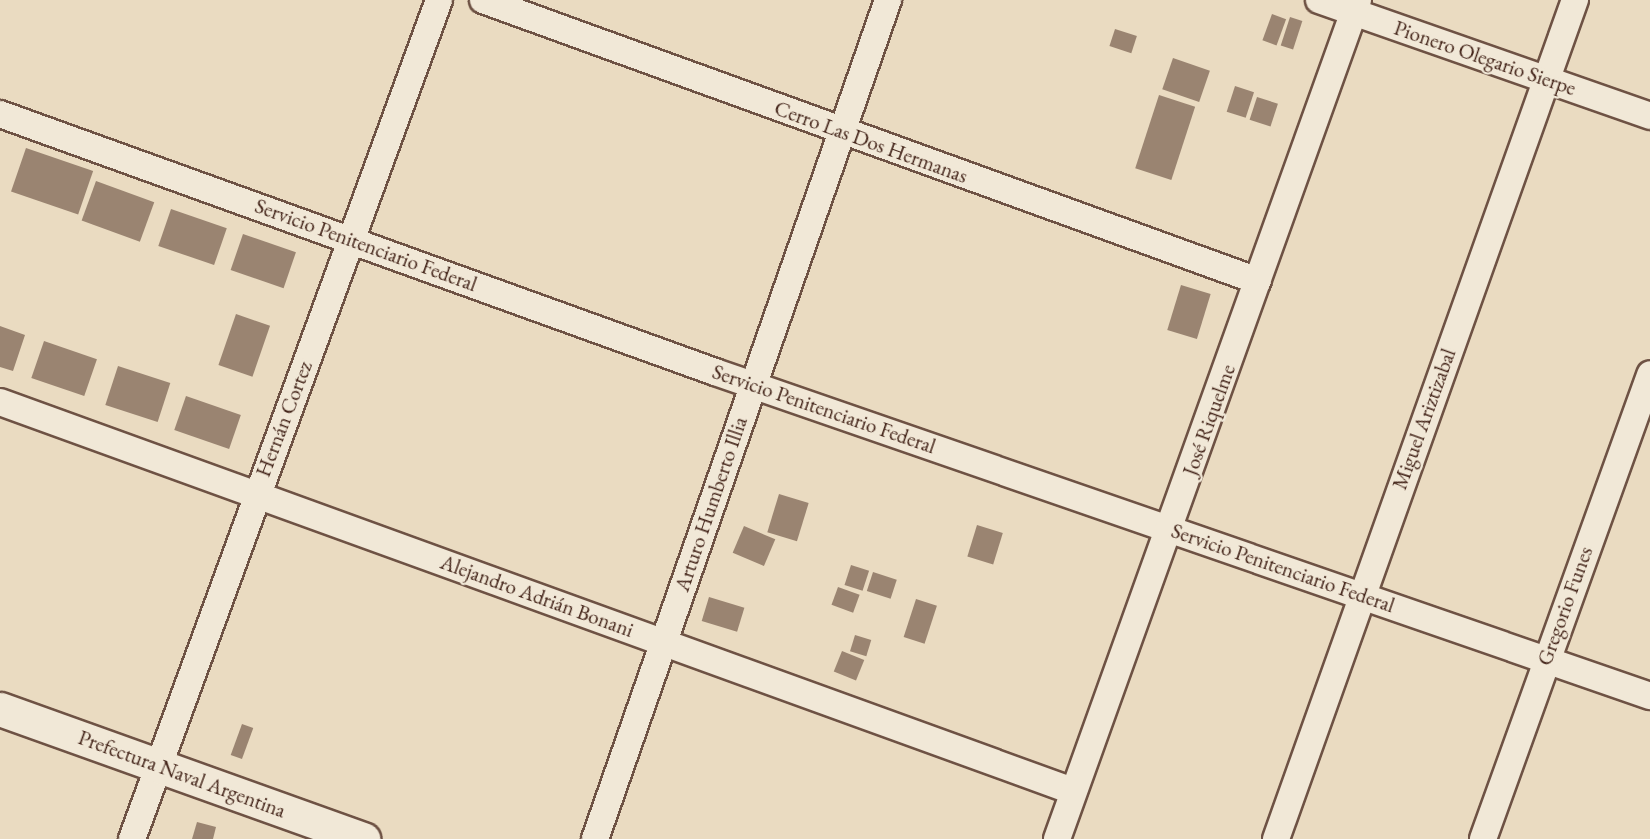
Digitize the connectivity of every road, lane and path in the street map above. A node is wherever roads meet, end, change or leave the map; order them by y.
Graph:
1 (439, 0) edge
2 (483, 0) edge
3 (888, 0) edge
4 (1319, 0) edge
5 (1575, 0) edge
6 (1355, 6) edge
7 (1547, 78) junction
8 (0, 114) edge
9 (1650, 116) edge
10 (840, 131) junction
11 (352, 239) junction
12 (1258, 281) junction
13 (1650, 374) edge
14 (753, 384) junction
15 (0, 402) edge
16 (256, 494) junction
17 (1170, 529) junction
18 (1360, 596) junction
19 (663, 642) junction
20 (1545, 660) junction
21 (1650, 696) edge
22 (0, 709) edge
23 (159, 765) junction
24 (1073, 791) junction
25 (132, 839) edge
26 (363, 839) edge
27 (595, 839) edge
28 (1057, 839) edge
29 (1276, 839) edge
30 (1483, 839) edge

1 - 11 street, Hernán Cortez
2 - 10 street, Cerro Las Dos Hermanas
3 - 10 street, Arturo Humberto Illia
4 - 6 street, Pionero Olegario Sierpe
5 - 7 street, Miguel Ariztizabal
6 - 7 street, Pionero Olegario Sierpe
6 - 12 street, José Riquelme
7 - 9 street, Pionero Olegario Sierpe
7 - 18 street, Miguel Ariztizabal
8 - 11 street, Servicio Penitenciario Federal
10 - 12 street, Cerro Las Dos Hermanas
10 - 14 street, Arturo Humberto Illia
11 - 14 street, Servicio Penitenciario Federal
11 - 16 street, Hernán Cortez
12 - 17 street, José Riquelme
13 - 20 street, Gregorio Funes
14 - 17 street, Servicio Penitenciario Federal
14 - 19 street, Arturo Humberto Illia
15 - 16 street, Alejandro Adrián Bonani
16 - 19 street, Alejandro Adrián Bonani
16 - 23 street, Hernán Cortez
17 - 18 street, Servicio Penitenciario Federal
17 - 24 street, José Riquelme
18 - 20 street, Servicio Penitenciario Federal
18 - 29 street, Miguel Ariztizabal
19 - 24 street, Alejandro Adrián Bonani
19 - 27 street, Arturo Humberto Illia
20 - 21 street, Servicio Penitenciario Federal
20 - 30 street, Gregorio Funes
22 - 23 main road, Prefectura Naval Argentina
23 - 25 street, Hernán Cortez
23 - 26 main road, Prefectura Naval Argentina
24 - 28 street, José Riquelme

